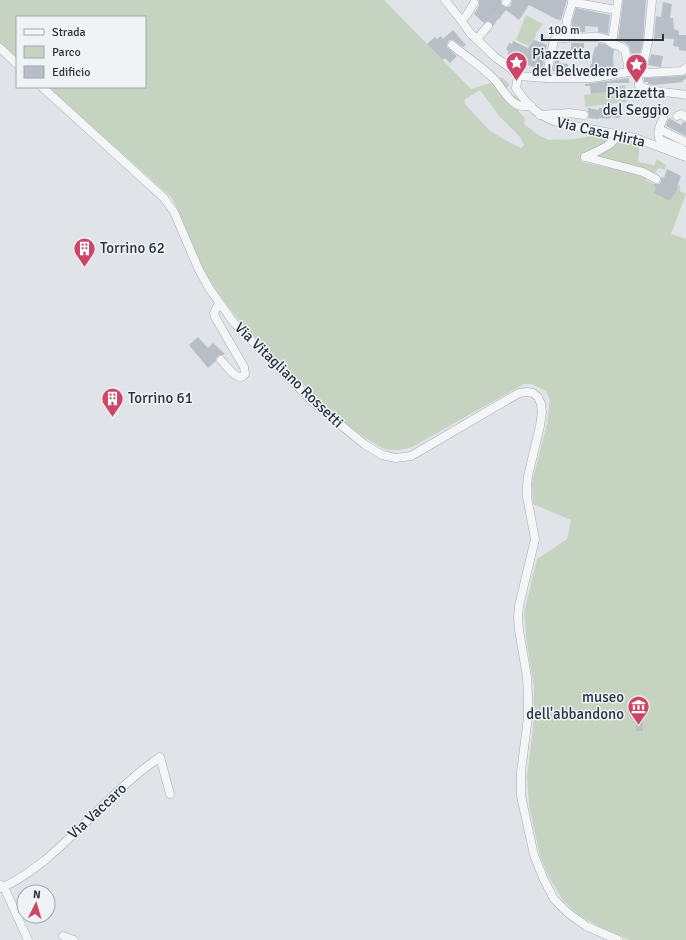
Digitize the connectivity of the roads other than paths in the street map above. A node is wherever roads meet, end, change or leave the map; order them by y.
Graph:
1 (445, 0) edge
2 (618, 0) edge
3 (652, 0) edge
4 (572, 1) edge
5 (474, 3) dead end
6 (616, 10) junction
7 (461, 20) junction
8 (488, 26) tunnel mouth
9 (565, 38) junction
10 (477, 39) junction
11 (611, 42) junction
12 (452, 45) dead end
13 (0, 48) edge
14 (16, 63) edge
15 (686, 68) edge
16 (629, 72) junction
17 (639, 73) junction
18 (518, 76) junction
19 (546, 78) junction
20 (43, 88) edge
21 (686, 95) edge
22 (531, 106) junction
23 (540, 115) junction
24 (584, 115) dead end
25 (677, 116) dead end
26 (686, 117) edge
27 (663, 119) dead end
28 (659, 129) junction
29 (618, 134) junction
30 (686, 142) edge
31 (685, 156) edge
32 (656, 179) dead end
33 (219, 304) junction
34 (221, 360) dead end
35 (170, 794) dead end
36 (1, 886) edge
37 (62, 936) dead end
38 (28, 940) edge
39 (74, 940) edge
40 (618, 940) edge

1 - 7 street
2 - 6 street
3 - 17 street
4 - 6 street
4 - 9 street
5 - 7 street
6 - 11 street
7 - 10 street
8 - 10 street
9 - 11 street
9 - 19 street
10 - 18 street
11 - 16 street
12 - 22 street
13 - 14 street
15 - 17 street
16 - 17 street
16 - 19 street
17 - 21 street
18 - 19 street
18 - 22 street, Via Casa Hirta
20 - 33 street, Via Vitagliano Rossetti
22 - 23 street, Via Casa Hirta
23 - 24 street
23 - 29 street, Via Casa Hirta
25 - 26 street
27 - 28 street
28 - 30 street
28 - 31 street
29 - 31 street, Via Casa Hirta
29 - 32 street
33 - 34 street
33 - 40 street, Via Vitagliano Rossetti
35 - 36 street, Via Vaccaro
36 - 38 street
37 - 39 street

